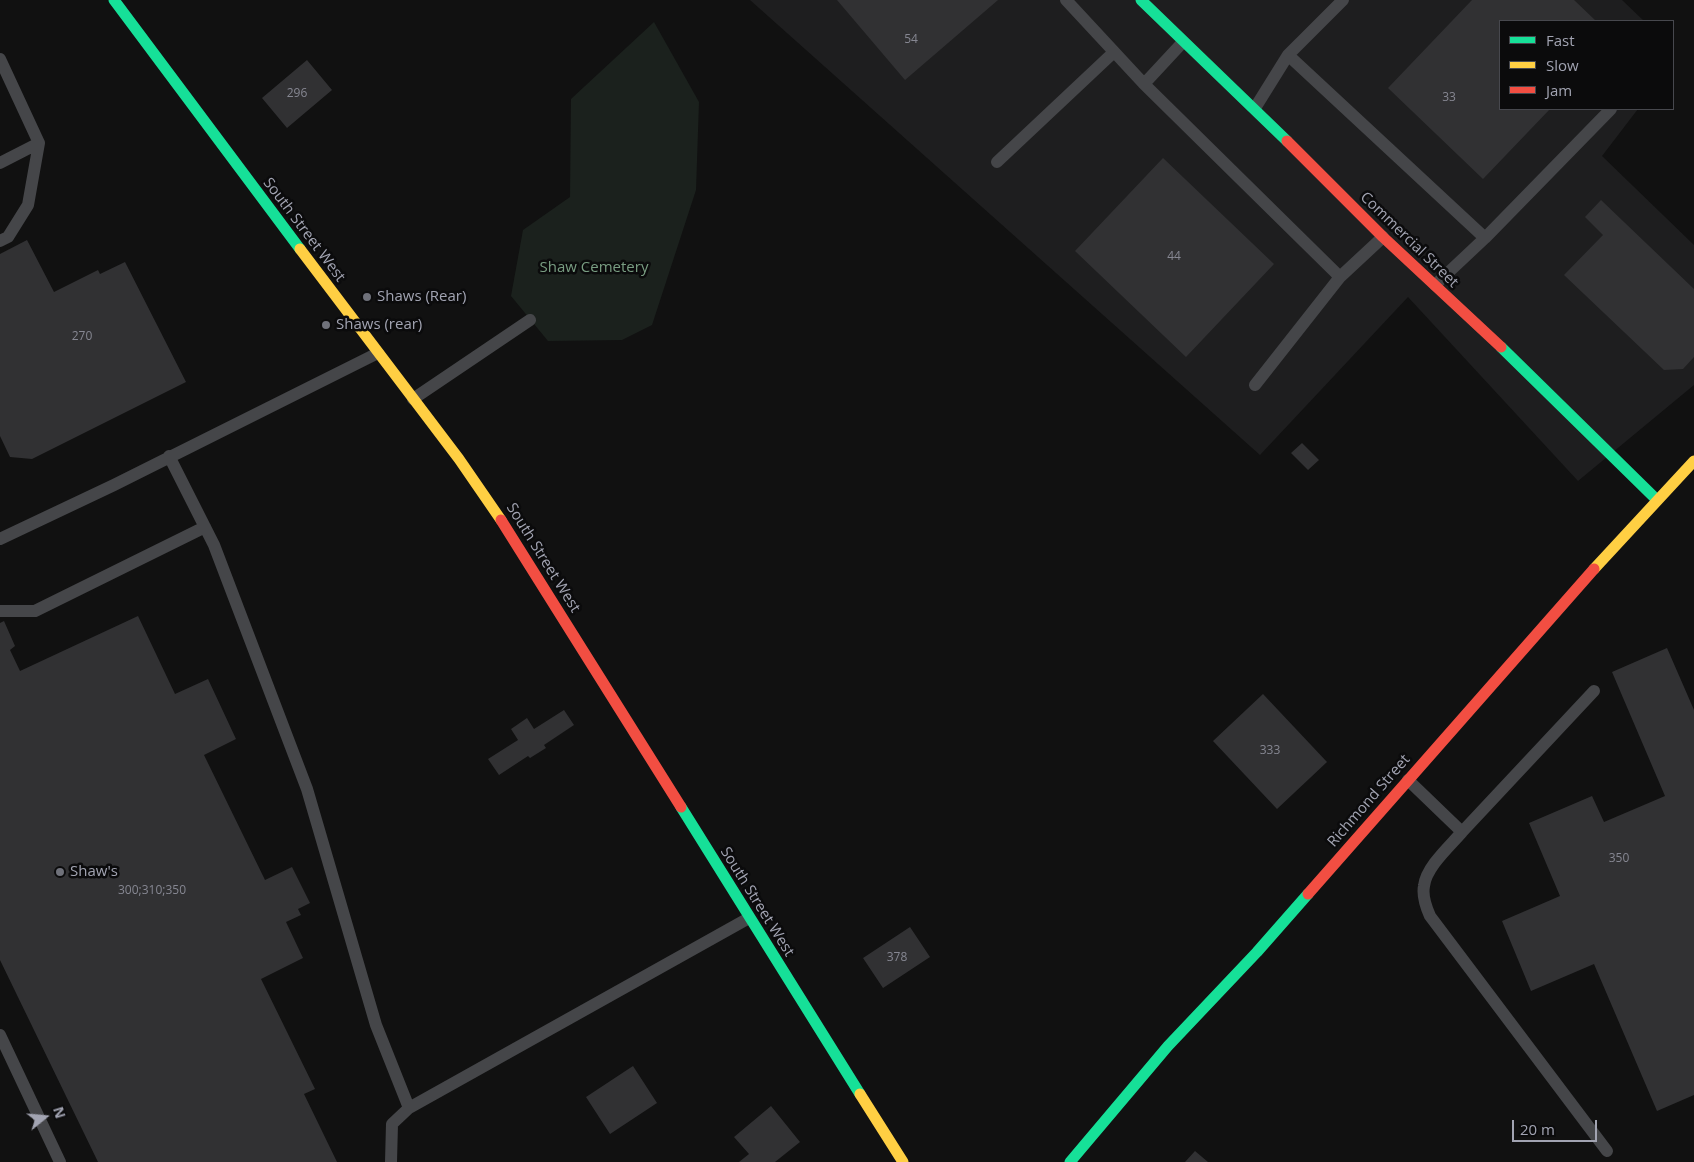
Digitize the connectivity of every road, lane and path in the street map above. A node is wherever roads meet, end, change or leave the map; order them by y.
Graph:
1 (114, 0) edge
2 (1066, 0) edge
3 (1141, 0) edge
4 (1343, 0) edge
5 (1183, 42) junction
6 (1114, 52) junction
7 (1288, 54) junction
8 (0, 59) edge
9 (1144, 84) junction
10 (1255, 108) junction
11 (1610, 110) edge
12 (39, 143) junction
13 (997, 162) dead end
14 (0, 163) edge
15 (1383, 237) junction
16 (1486, 238) junction
17 (0, 241) edge
18 (1340, 277) junction
19 (1434, 285) junction
20 (530, 320) dead end
21 (378, 353) junction
22 (1256, 385) dead end
23 (412, 399) junction
24 (169, 456) junction
25 (1694, 461) edge
26 (1657, 500) junction
27 (205, 527) junction
28 (1, 536) edge
29 (0, 611) edge
30 (1594, 691) dead end
31 (1408, 780) junction
32 (1462, 832) junction
33 (749, 918) junction
34 (0, 1035) edge
35 (409, 1108) junction
36 (1607, 1151) dead end
37 (60, 1162) edge
38 (391, 1162) edge
39 (903, 1162) edge
40 (1070, 1162) edge

1 - 21 street, South Street West
2 - 6 lane
3 - 5 street, Commercial Street
4 - 7 lane
5 - 9 lane
5 - 10 street, Commercial Street
6 - 9 lane
6 - 13 lane
7 - 10 lane
7 - 16 lane
8 - 12 lane
9 - 18 lane
10 - 15 street, Commercial Street
11 - 16 lane
12 - 14 lane
12 - 17 lane
15 - 18 lane
15 - 19 street, Commercial Street
16 - 19 lane
18 - 22 lane
19 - 26 street, Commercial Street
20 - 23 lane
21 - 23 street, South Street West
21 - 24 lane
23 - 33 street, South Street West
24 - 27 lane
24 - 28 lane
25 - 26 street, Richmond Street
26 - 31 street, Richmond Street
27 - 29 lane
27 - 35 lane
30 - 32 lane
31 - 32 lane
31 - 40 street, Richmond Street
32 - 36 lane
33 - 35 lane
33 - 39 street, South Street West
34 - 37 lane
35 - 38 lane

